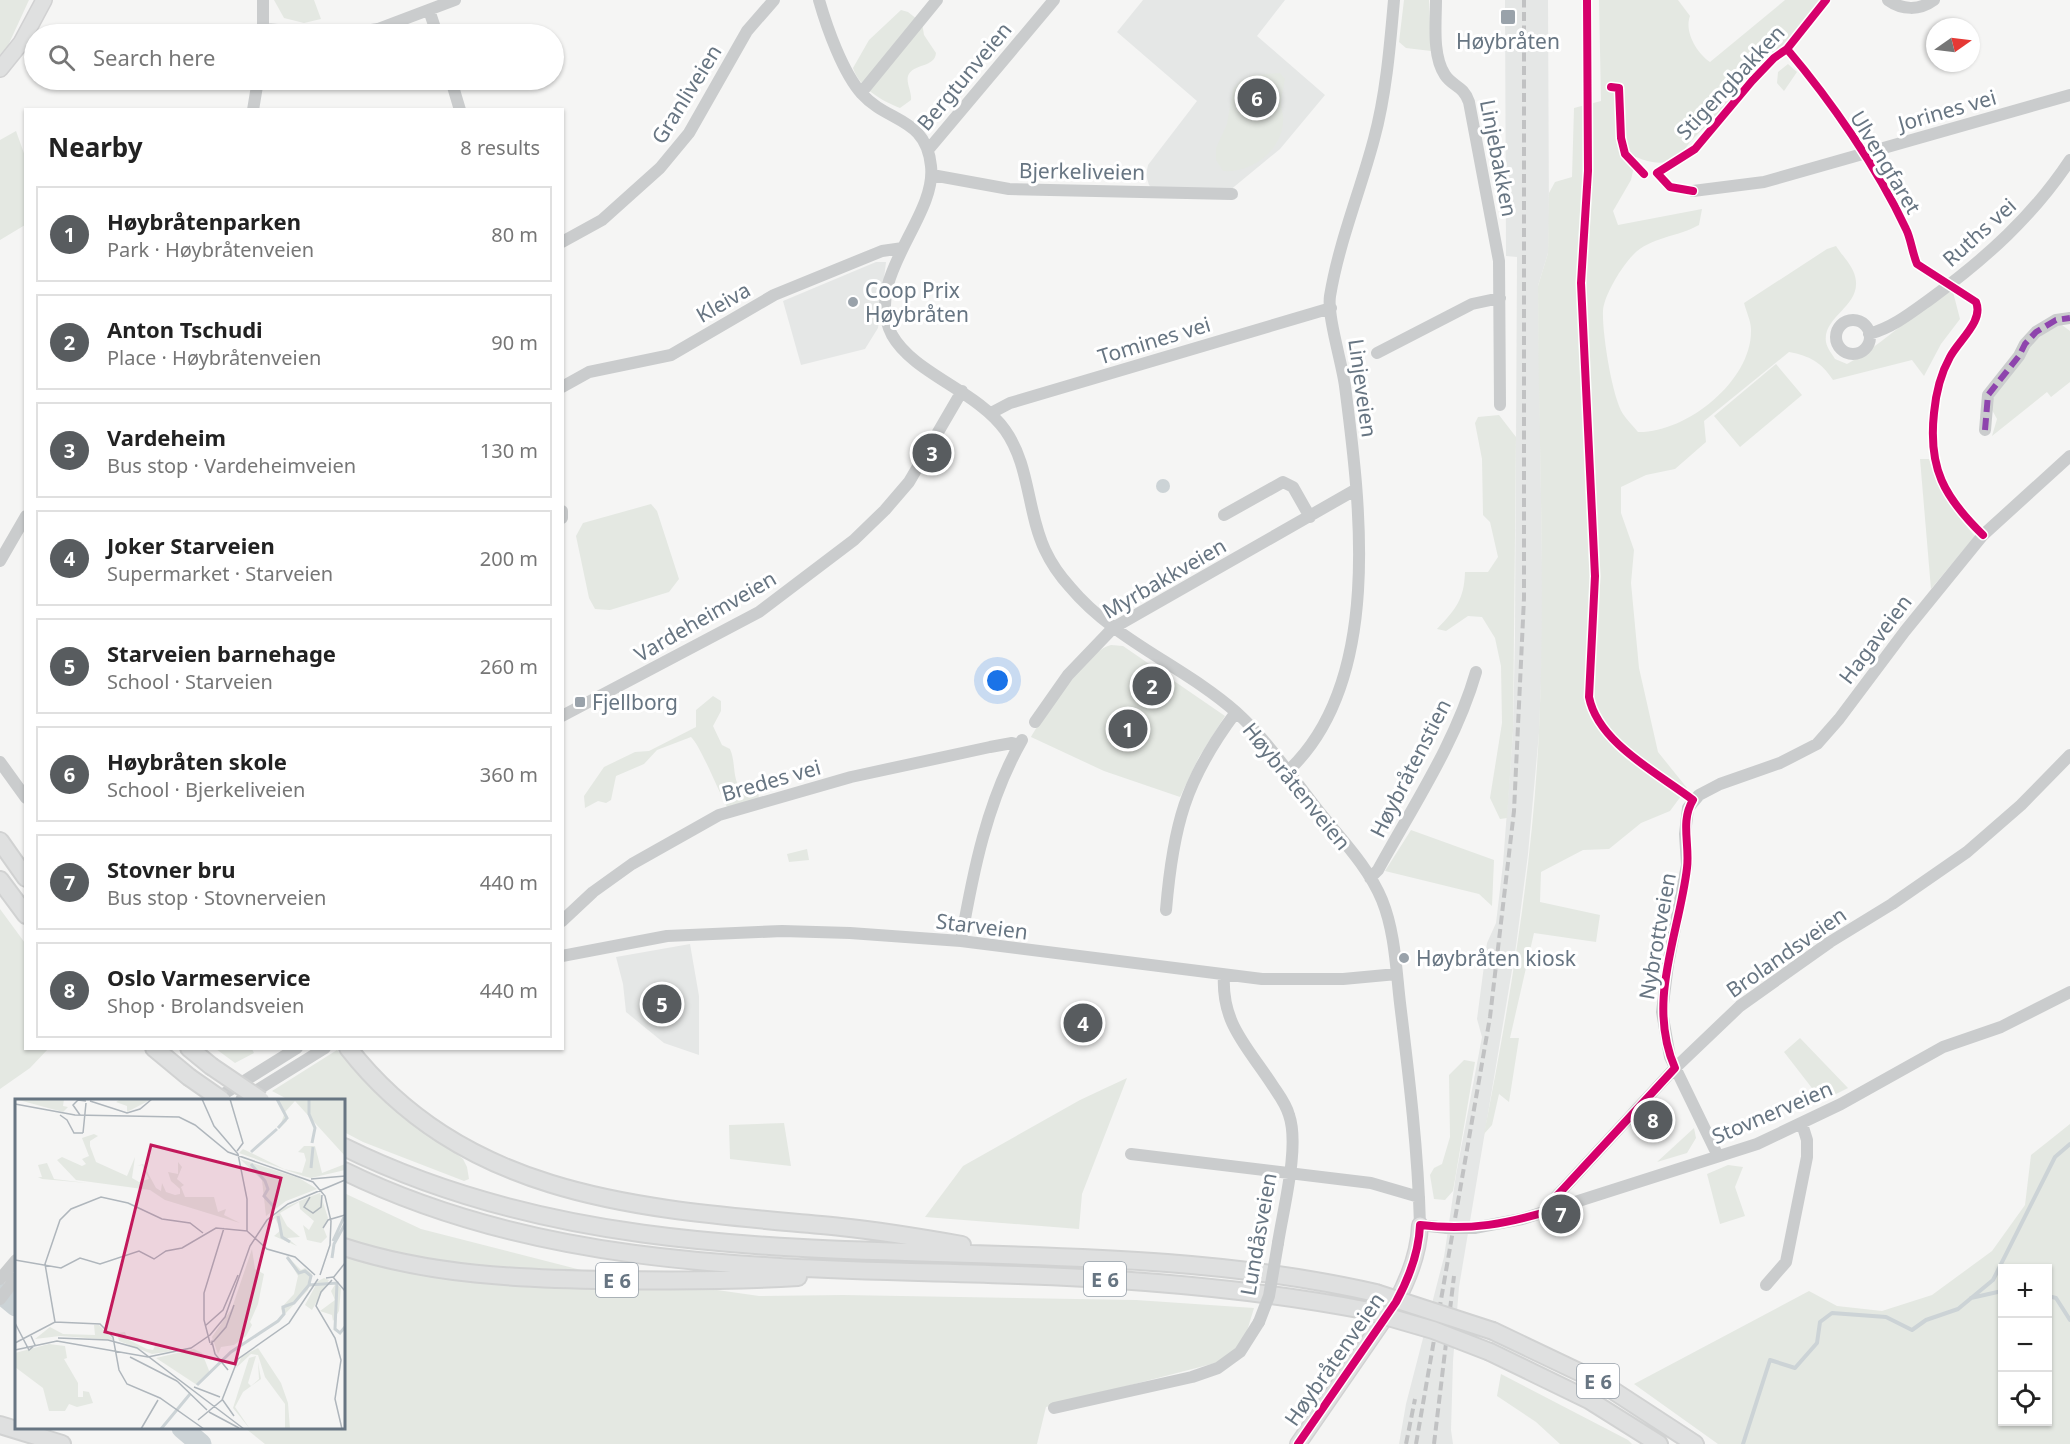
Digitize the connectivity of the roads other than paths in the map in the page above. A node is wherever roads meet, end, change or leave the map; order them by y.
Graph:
1 (44, 0) edge
2 (263, 0) edge
3 (455, 0) edge
4 (774, 0) edge
5 (819, 0) edge
6 (937, 0) edge
7 (1054, 0) edge
8 (1394, 0) edge
9 (1436, 0) edge
10 (1888, 0) edge
11 (1934, 0) edge
12 (429, 10) junction
13 (31, 24) edge
14 (263, 24) edge
15 (391, 24) edge
16 (434, 24) edge
17 (24, 37) edge
18 (0, 69) edge
19 (257, 90) edge
20 (454, 90) edge
21 (861, 93) junction
22 (2070, 95) edge
23 (254, 108) edge
24 (459, 108) edge
25 (928, 150) junction
26 (2070, 160) edge
27 (932, 175) junction
28 (1693, 191) dead end
29 (1232, 194) dead end
30 (564, 241) edge
31 (903, 248) junction
32 (1500, 298) junction
33 (1330, 308) junction
34 (2070, 318) edge
35 (1869, 334) dead end
36 (1377, 353) dead end
37 (564, 386) edge
38 (962, 391) junction
39 (1500, 405) dead end
40 (991, 413) junction
41 (1985, 430) dead end
42 (2070, 456) edge
43 (1355, 490) junction
44 (1224, 515) dead end
45 (1310, 517) junction
46 (21, 534) edge
47 (0, 561) edge
48 (1113, 628) junction
49 (1476, 672) dead end
50 (1236, 712) junction
51 (564, 715) edge
52 (1035, 722) dead end
53 (2070, 755) edge
54 (0, 762) edge
55 (1288, 771) junction
56 (24, 795) edge
57 (1688, 808) joint
58 (0, 841) edge
59 (24, 875) edge
60 (1370, 878) junction
61 (0, 880) edge
62 (1166, 910) dead end
63 (24, 912) edge
64 (564, 919) edge
65 (961, 941) junction
66 (564, 956) edge
67 (1397, 974) junction
68 (1224, 975) junction
69 (2070, 992) edge
70 (156, 1050) edge
71 (191, 1050) edge
72 (294, 1050) edge
73 (322, 1050) edge
74 (350, 1050) edge
75 (1675, 1068) junction
76 (216, 1099) edge
77 (219, 1099) edge
78 (244, 1099) edge
79 (258, 1099) edge
80 (1802, 1125) junction
81 (345, 1147) edge
82 (1131, 1154) dead end
83 (1718, 1156) junction
84 (345, 1171) edge
85 (1289, 1173) junction
86 (1419, 1197) junction
87 (1555, 1209) junction
88 (1420, 1225) junction
89 (345, 1247) edge
90 (1019, 1256) junction
91 (15, 1261) edge
92 (892, 1271) junction
93 (0, 1279) edge
94 (15, 1279) edge
95 (1767, 1285) dead end
96 (0, 1299) edge
97 (1054, 1408) dead end
98 (0, 1425) edge
99 (62, 1444) edge
100 (1298, 1444) edge
101 (1659, 1444) edge
102 (1695, 1444) edge

1 - 13 main road
2 - 14 street
3 - 12 street
4 - 30 street, Granliveien
5 - 21 street, Høybråtenveien
6 - 21 street
7 - 25 street, Bergtunveien
8 - 33 street, Linjeveien
9 - 32 street, Linjebakken
10 - 11 street
12 - 15 street
12 - 16 street
17 - 18 main road
19 - 23 street
20 - 24 street
21 - 25 street, Høybråtenveien
22 - 28 street, Jorines vei
25 - 27 street, Høybråtenveien
26 - 35 street, Ruths vei
27 - 29 street, Bjerkeliveien
27 - 31 street, Høybråtenveien
31 - 37 street, Kleiva
31 - 38 street, Høybråtenveien
32 - 36 street
32 - 39 street, Linjebakken
33 - 40 street, Tomines vei
33 - 43 street, Linjeveien
34 - 41 street
38 - 40 street, Høybråtenveien
38 - 51 street, Vardeheimveien
40 - 48 street, Høybråtenveien
42 - 57 street, Hagaveien
43 - 45 street, Myrbakkveien
43 - 55 street, Linjeveien
44 - 45 street
45 - 48 street, Myrbakkveien
46 - 47 street
48 - 50 street, Høybråtenveien
48 - 52 street, Myrbakkveien
49 - 60 street, Høybråtenstien
50 - 55 street, Høybråtenveien
50 - 62 street
53 - 75 street, Brolandsveien
54 - 56 street
55 - 60 street, Høybråtenveien
57 - 75 street, Nybrottveien
58 - 59 highway
60 - 67 street, Høybråtenveien
61 - 63 highway
64 - 65 street, Bredes vei
65 - 66 street, Starveien
65 - 68 street, Starveien
67 - 68 street, Starveien
67 - 86 street, Høybråtenveien
68 - 85 street, Lundåsveien
69 - 80 street, Stovnerveien
70 - 77 highway, bridge
71 - 79 highway, bridge
72 - 76 street
73 - 78 street
74 - 90 highway, E 6
75 - 83 street, Nybrottveien
75 - 87 street, Brolandsveien
80 - 83 street, Stovnerveien
80 - 95 street
81 - 90 highway, E 6
82 - 85 street
83 - 87 street, Stovnerveien
84 - 92 highway, E 6
85 - 86 street
85 - 97 street, Lundåsveien, bridge
86 - 88 street, Høybråtenveien
87 - 88 street, Stovnerveien, bridge
88 - 100 main road, Høybråtenveien
89 - 92 highway, E 6
90 - 102 highway, E 6, bridge
91 - 93 street
92 - 101 highway, E 6, bridge
94 - 96 street
98 - 99 highway

